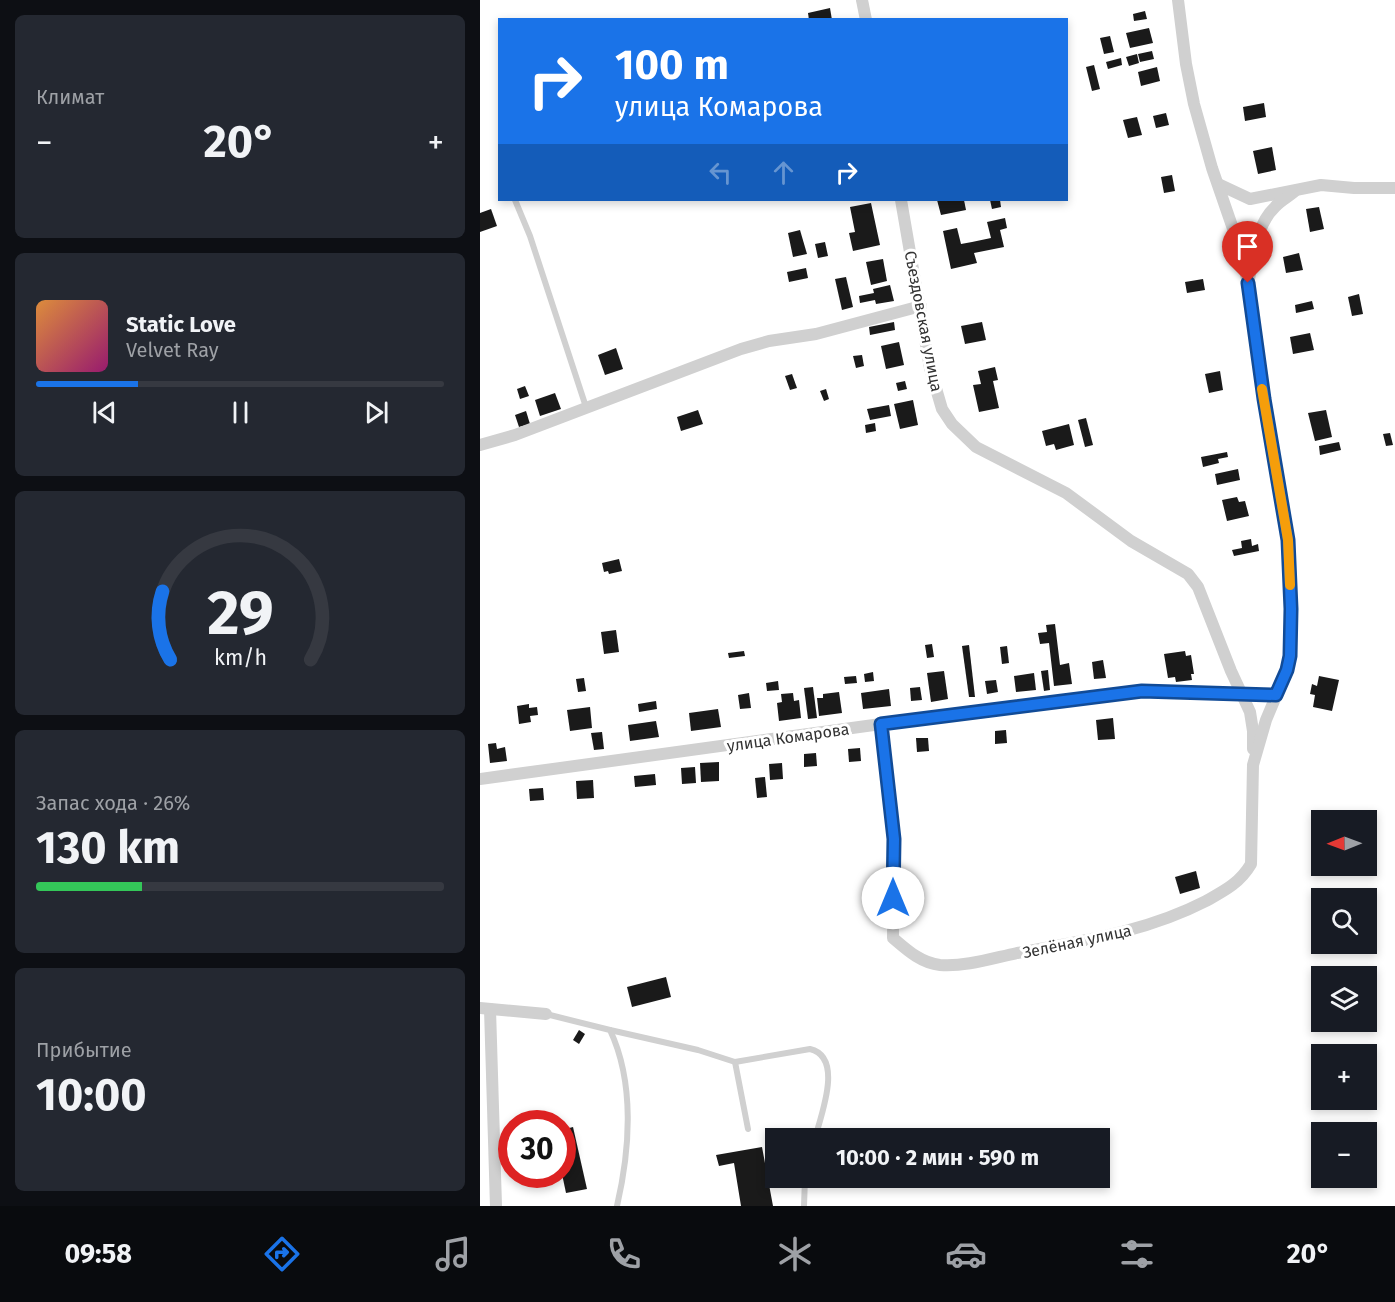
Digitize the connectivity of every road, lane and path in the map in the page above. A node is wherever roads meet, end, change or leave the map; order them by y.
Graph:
1 (862, 0) edge
2 (1178, 0) edge
3 (866, 18) edge
4 (1218, 184) junction
5 (1395, 188) edge
6 (1298, 189) junction
7 (515, 201) edge
8 (901, 201) edge
9 (1248, 283) junction
10 (921, 306) junction
11 (587, 408) junction
12 (480, 445) edge
13 (1240, 694) junction
14 (1276, 695) junction
15 (881, 724) junction
16 (1253, 765) junction
17 (480, 778) edge
18 (485, 1008) edge
19 (546, 1014) joint
20 (610, 1030) junction
21 (735, 1062) junction
22 (818, 1128) edge
23 (748, 1129) dead end
24 (805, 1188) edge
25 (496, 1206) edge
26 (617, 1206) edge
27 (804, 1206) edge

1 - 3 street
2 - 4 street
4 - 6 street
4 - 9 street
5 - 6 street
6 - 9 street
7 - 11 lane
8 - 10 street, Съездовская улица
9 - 14 street
10 - 11 street
10 - 13 street, Съездовская улица
11 - 12 street
13 - 14 street, улица Комарова
13 - 15 street, улица Комарова
13 - 16 street, Съездовская улица
14 - 16 street
15 - 16 street, Зелёная улица
15 - 17 street, улица Комарова
18 - 19 street
18 - 25 street
19 - 20 lane
20 - 21 lane
20 - 26 lane
21 - 22 lane
21 - 23 lane
24 - 27 lane

